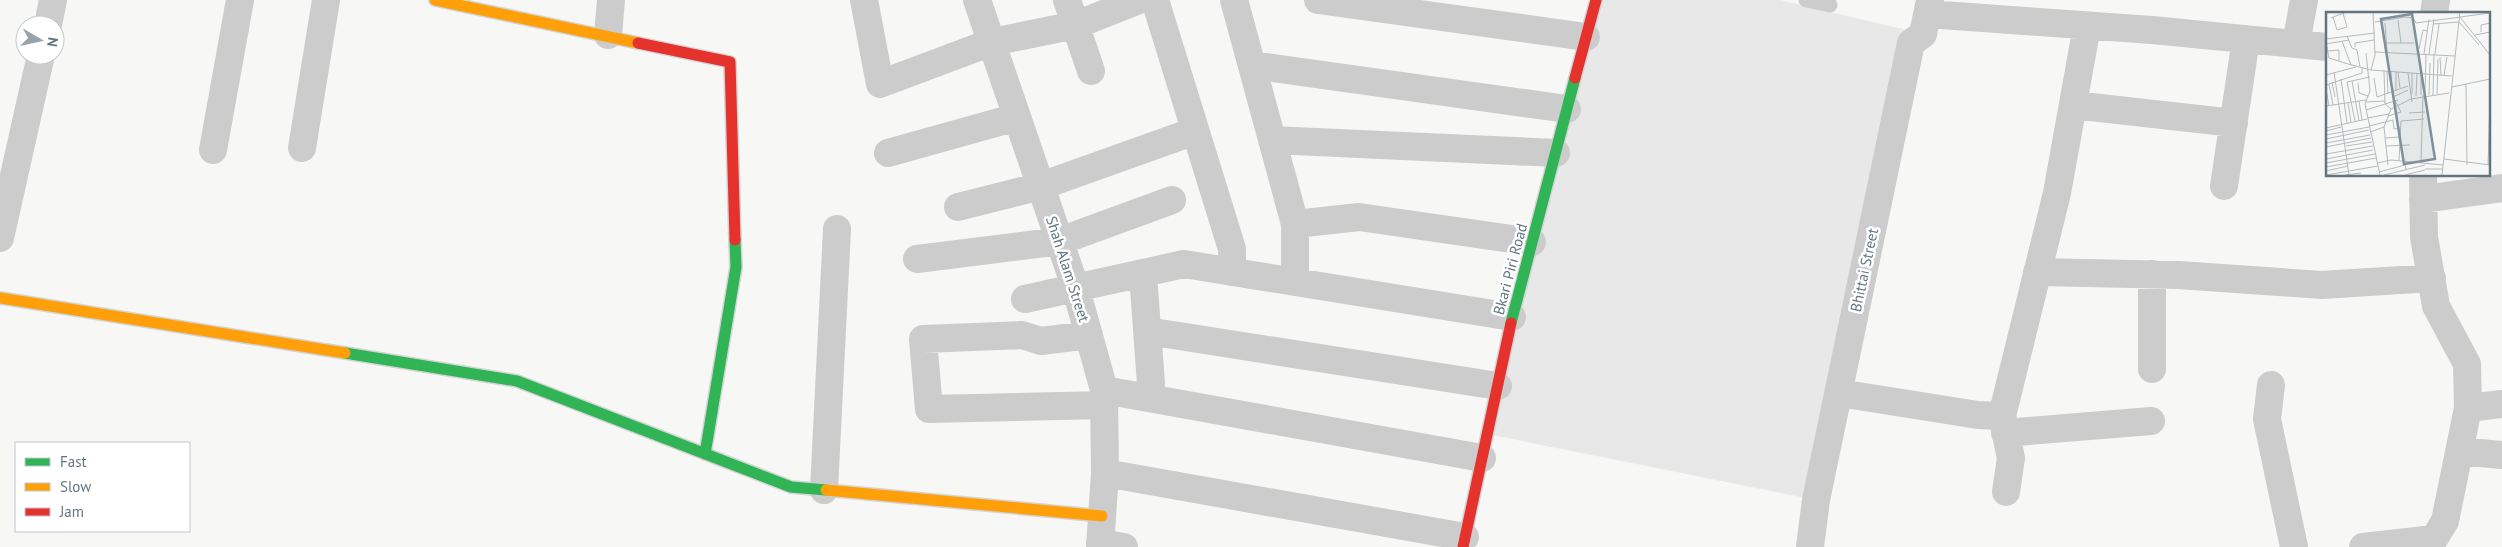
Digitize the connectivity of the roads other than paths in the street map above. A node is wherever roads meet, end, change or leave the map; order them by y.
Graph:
1 (53, 0) edge
2 (240, 0) edge
3 (326, 0) edge
4 (435, 0) edge
5 (610, 0) edge
6 (864, 0) edge
7 (977, 0) edge
8 (1139, 0) edge
9 (1155, 0) edge
10 (1234, 0) edge
11 (1318, 0) edge
12 (1596, 0) edge
13 (1806, 0) edge
14 (2304, 0) edge
15 (467, 3) edge
16 (1830, 5) dead end
17 (1928, 7) edge
18 (1071, 13) edge
19 (50, 15) edge
20 (2087, 26) junction
21 (608, 35) junction
22 (1586, 37) junction
23 (2246, 39) junction
24 (992, 42) junction
25 (2296, 44) junction
26 (2326, 47) edge
27 (40, 65) edge
28 (1252, 65) junction
29 (1091, 71) dead end
30 (2073, 105) junction
31 (1567, 109) junction
32 (1017, 117) junction
33 (2234, 124) junction
34 (1195, 131) junction
35 (1272, 140) junction
36 (302, 148) dead end
37 (213, 150) dead end
38 (1556, 152) junction
39 (888, 153) dead end
40 (1041, 186) junction
41 (2224, 186) dead end
42 (2423, 187) edge
43 (2502, 188) edge
44 (1172, 200) dead end
45 (958, 207) dead end
46 (1295, 224) junction
47 (837, 229) dead end
48 (0, 238) edge
49 (1060, 241) junction
50 (1532, 242) junction
51 (917, 259) dead end
52 (1232, 272) junction
53 (2037, 272) junction
54 (1143, 274) junction
55 (2152, 274) junction
56 (2432, 278) junction
57 (1295, 282) junction
58 (1076, 289) junction
59 (0, 298) edge
60 (1025, 298) dead end
61 (1512, 317) junction
62 (1147, 332) junction
63 (1089, 335) junction
64 (2152, 369) dead end
65 (2271, 385) dead end
66 (1498, 386) junction
67 (1839, 393) junction
68 (1104, 398) junction
69 (1152, 398) junction
70 (2502, 404) edge
71 (2468, 408) junction
72 (2150, 421) dead end
73 (2004, 424) junction
74 (2460, 451) junction
75 (705, 454) junction
76 (2502, 455) edge
77 (1482, 458) junction
78 (1105, 473) junction
79 (824, 490) junction
80 (2006, 492) dead end
81 (1102, 516) junction
82 (1464, 542) edge
83 (1108, 546) edge
84 (1810, 547) edge
85 (2294, 547) edge
86 (2363, 547) edge

1 - 19 street
2 - 37 street
3 - 36 street
4 - 15 street
5 - 21 street
6 - 24 street
7 - 24 street, Shah Alam Street
8 - 18 street
9 - 34 street
10 - 28 street
11 - 22 street
12 - 22 street, Bkari Piri Road
13 - 16 lane
14 - 25 street
15 - 21 street
17 - 20 street
17 - 67 street, Bhittai Street
18 - 24 street
18 - 29 street
20 - 23 street
20 - 30 street
21 - 75 street
22 - 31 street, Bkari Piri Road
23 - 25 street
23 - 33 street
24 - 32 street, Shah Alam Street
25 - 26 street
27 - 48 street
28 - 31 street
28 - 35 street
30 - 33 street
30 - 53 street
31 - 38 street, Bkari Piri Road
32 - 39 street
32 - 40 street, Shah Alam Street
33 - 41 street
34 - 40 street
34 - 52 street
35 - 38 street
35 - 46 street
38 - 50 street, Bkari Piri Road
40 - 45 street
40 - 49 street, Shah Alam Street
42 - 43 street
42 - 56 street
44 - 49 street
46 - 50 street
46 - 57 street
47 - 79 street
49 - 51 street
49 - 58 street, Shah Alam Street
50 - 61 street, Bkari Piri Road
52 - 54 street
52 - 57 street
53 - 55 street
53 - 73 street
54 - 58 street
54 - 62 street
55 - 56 street
55 - 64 street
56 - 71 street
57 - 61 street
58 - 60 street
58 - 63 street, Shah Alam Street
59 - 75 street
61 - 66 street, Bkari Piri Road
62 - 66 street
62 - 69 street
63 - 68 street, Shah Alam Street
63 - 68 street
65 - 85 street
66 - 77 street, Bkari Piri Road
67 - 73 street
67 - 84 street, Bhittai Street
68 - 69 street
68 - 78 street, Shah Alam Street
69 - 77 street
70 - 71 street
71 - 74 street
72 - 73 street
73 - 80 street
74 - 76 street
74 - 86 street
75 - 79 street
77 - 82 street, Bkari Piri Road
78 - 81 street, Shah Alam Street
78 - 82 street
79 - 81 street
81 - 83 street, Shah Alam Street

